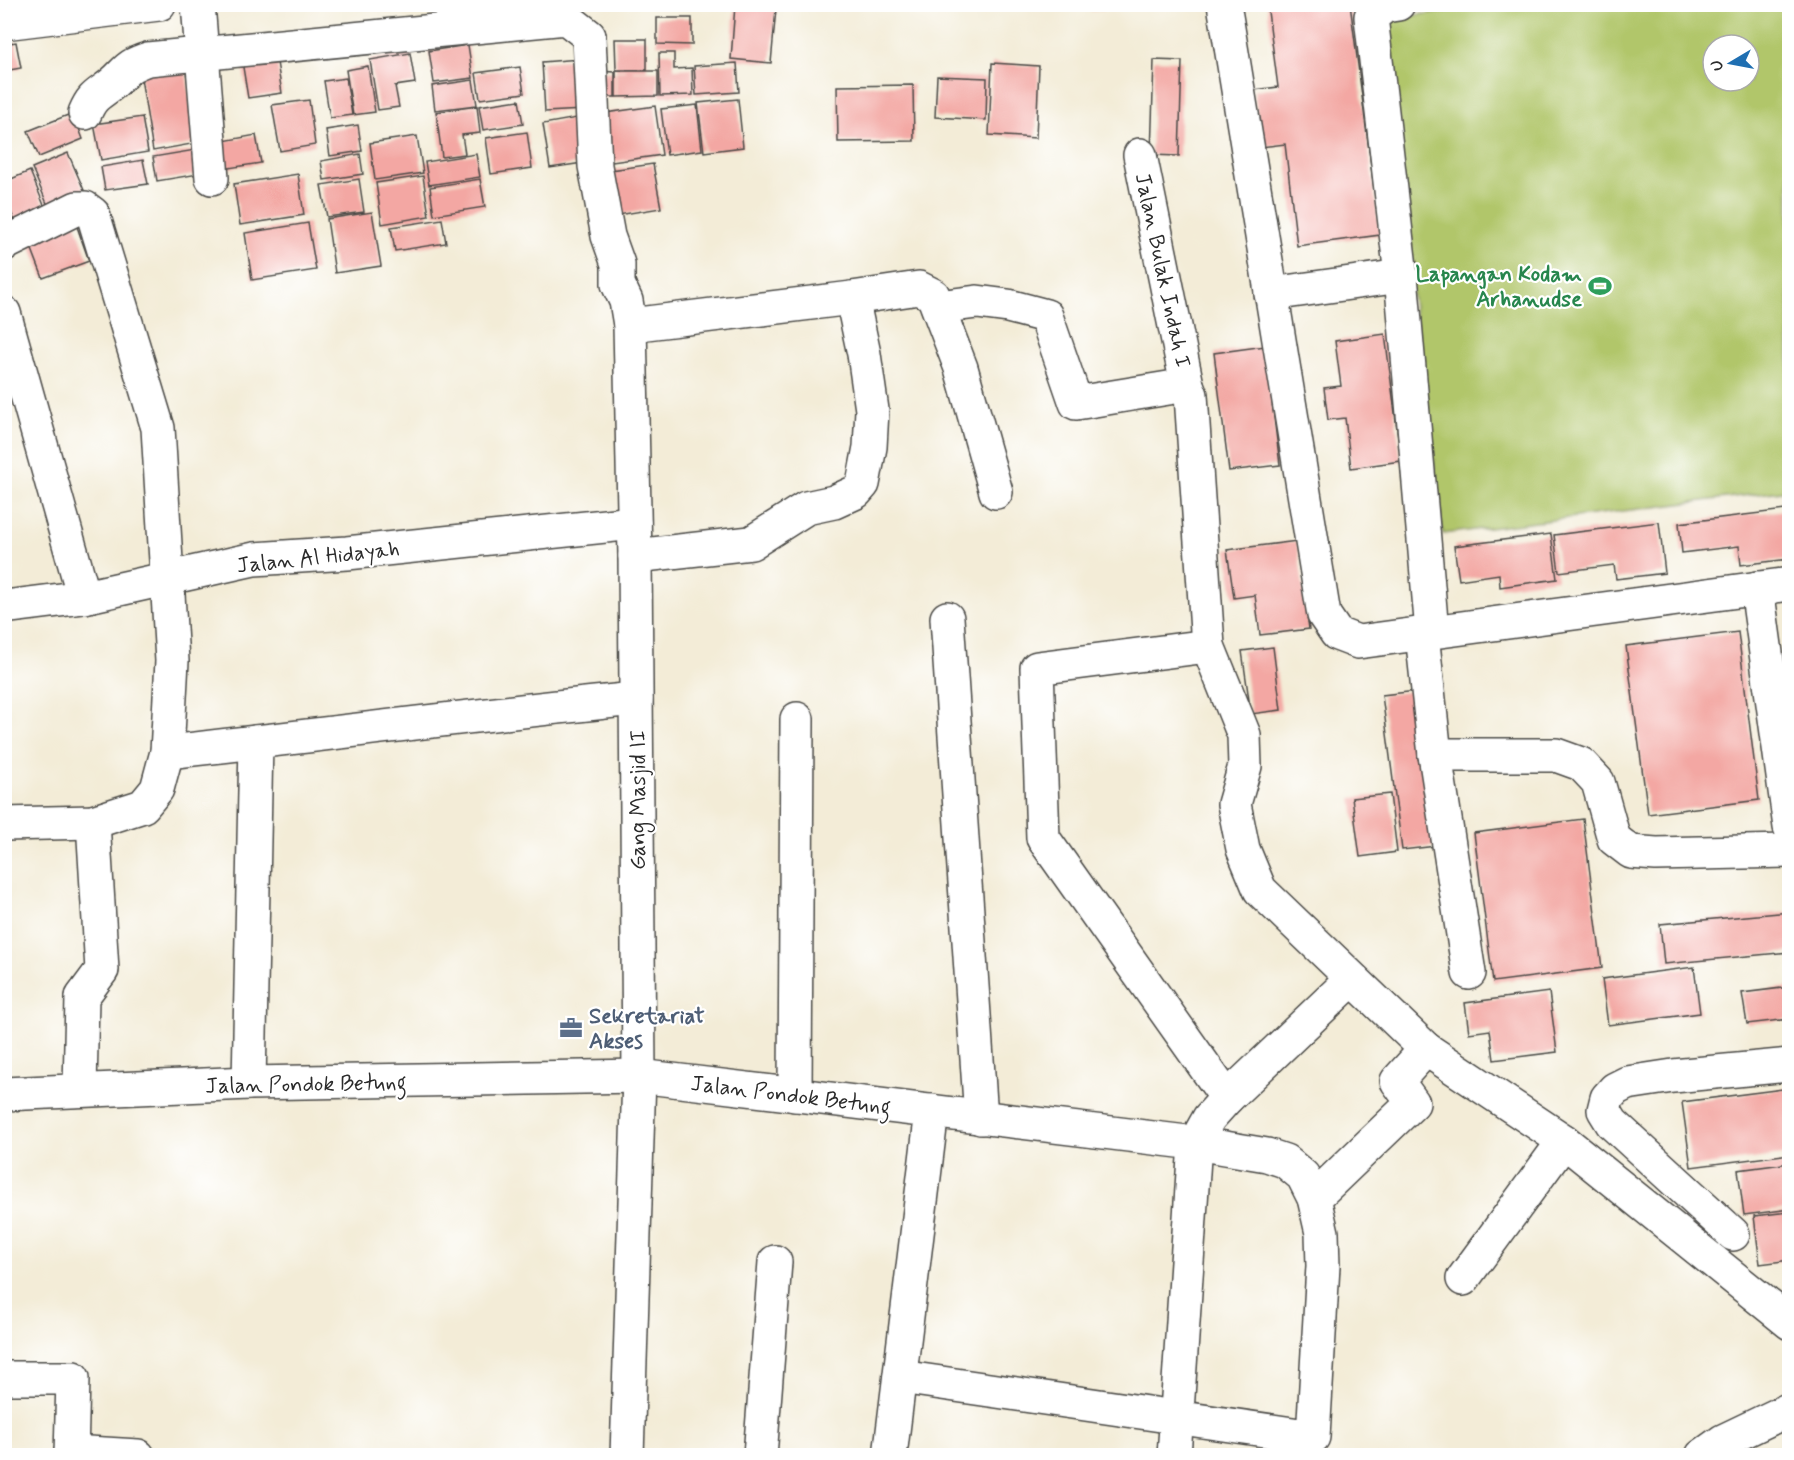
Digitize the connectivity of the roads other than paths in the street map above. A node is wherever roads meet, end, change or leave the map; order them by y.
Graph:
1 (159, 4) edge
2 (198, 4) edge
3 (1224, 4) edge
4 (1398, 4) edge
5 (4, 19) edge
6 (201, 54) junction
7 (85, 113) dead end
8 (1140, 155) dead end
9 (212, 178) dead end
10 (4, 244) edge
11 (1401, 276) junction
12 (1271, 294) junction
13 (852, 298) junction
14 (938, 307) junction
15 (4, 313) edge
16 (630, 325) junction
17 (1187, 385) junction
18 (996, 492) dead end
19 (634, 523) junction
20 (635, 556) junction
21 (167, 579) junction
22 (1790, 584) edge
23 (1757, 588) junction
24 (84, 597) junction
25 (4, 607) edge
26 (947, 618) dead end
27 (1427, 633) junction
28 (1208, 646) junction
29 (636, 699) junction
30 (797, 719) dead end
31 (256, 742) junction
32 (167, 752) junction
33 (1435, 755) junction
34 (93, 822) junction
35 (4, 824) edge
36 (1790, 827) edge
37 (1790, 851) edge
38 (1469, 973) dead end
39 (1352, 979) junction
40 (1426, 1049) junction
41 (1790, 1065) edge
42 (639, 1076) junction
43 (249, 1083) junction
44 (80, 1090) junction
45 (4, 1094) edge
46 (795, 1095) junction
47 (1227, 1098) junction
48 (932, 1111) junction
49 (981, 1118) junction
50 (1564, 1141) junction
51 (1195, 1143) junction
52 (1314, 1198) junction
53 (1733, 1234) dead end
54 (775, 1262) dead end
55 (1463, 1279) dead end
56 (1790, 1323) edge
57 (4, 1377) edge
58 (900, 1377) junction
59 (1790, 1409) edge
60 (1176, 1418) junction
61 (1718, 1451) edge
62 (71, 1454) edge
63 (138, 1455) edge
64 (627, 1455) edge
65 (760, 1455) edge
66 (890, 1455) edge
67 (1174, 1455) edge

1 - 5 street
2 - 6 street
3 - 12 street
4 - 11 street
6 - 7 street
6 - 9 street
6 - 16 street, Gang Masjid II
8 - 17 street, Jalan Bulak Indah I
10 - 21 street
11 - 12 street
11 - 27 street
12 - 27 street
13 - 14 street
13 - 16 street
13 - 20 street
14 - 17 street
14 - 18 street
15 - 24 street
16 - 19 street, Gang Masjid II
17 - 28 street, Jalan Bulak Indah I
19 - 20 street, Gang Masjid II
19 - 21 street, Jalan Al Hidayah
20 - 29 street, Gang Masjid II
21 - 24 street, Jalan Al Hidayah
21 - 32 street
22 - 23 street
23 - 27 street
23 - 36 street
24 - 25 street, Jalan Al Hidayah
26 - 49 street
27 - 33 street
28 - 39 street, Jalan Bulak Indah I
28 - 47 street
29 - 31 street
29 - 42 street, Gang Masjid II
30 - 46 street
31 - 32 street
31 - 43 street
32 - 34 street
33 - 37 street
33 - 38 street
34 - 35 street
34 - 44 street
39 - 40 street, Jalan Bulak Indah I
39 - 47 street
40 - 50 street, Jalan Bulak Indah I
40 - 52 street
41 - 53 street
42 - 43 street, Jalan Pondok Betung
42 - 46 street, Jalan Pondok Betung
42 - 64 street, Gang Masjid II
43 - 44 street, Jalan Pondok Betung
44 - 45 street, Jalan Pondok Betung
46 - 48 street, Jalan Pondok Betung
47 - 51 street
48 - 49 street, Jalan Pondok Betung
48 - 58 street
49 - 51 street, Jalan Pondok Betung
50 - 55 street
50 - 56 street, Jalan Bulak Indah I
51 - 52 street, Jalan Pondok Betung
51 - 60 street
52 - 60 street, Jalan Pondok Betung
54 - 65 street
57 - 62 street
58 - 60 street
58 - 66 street
59 - 61 street
60 - 67 street
62 - 63 street

